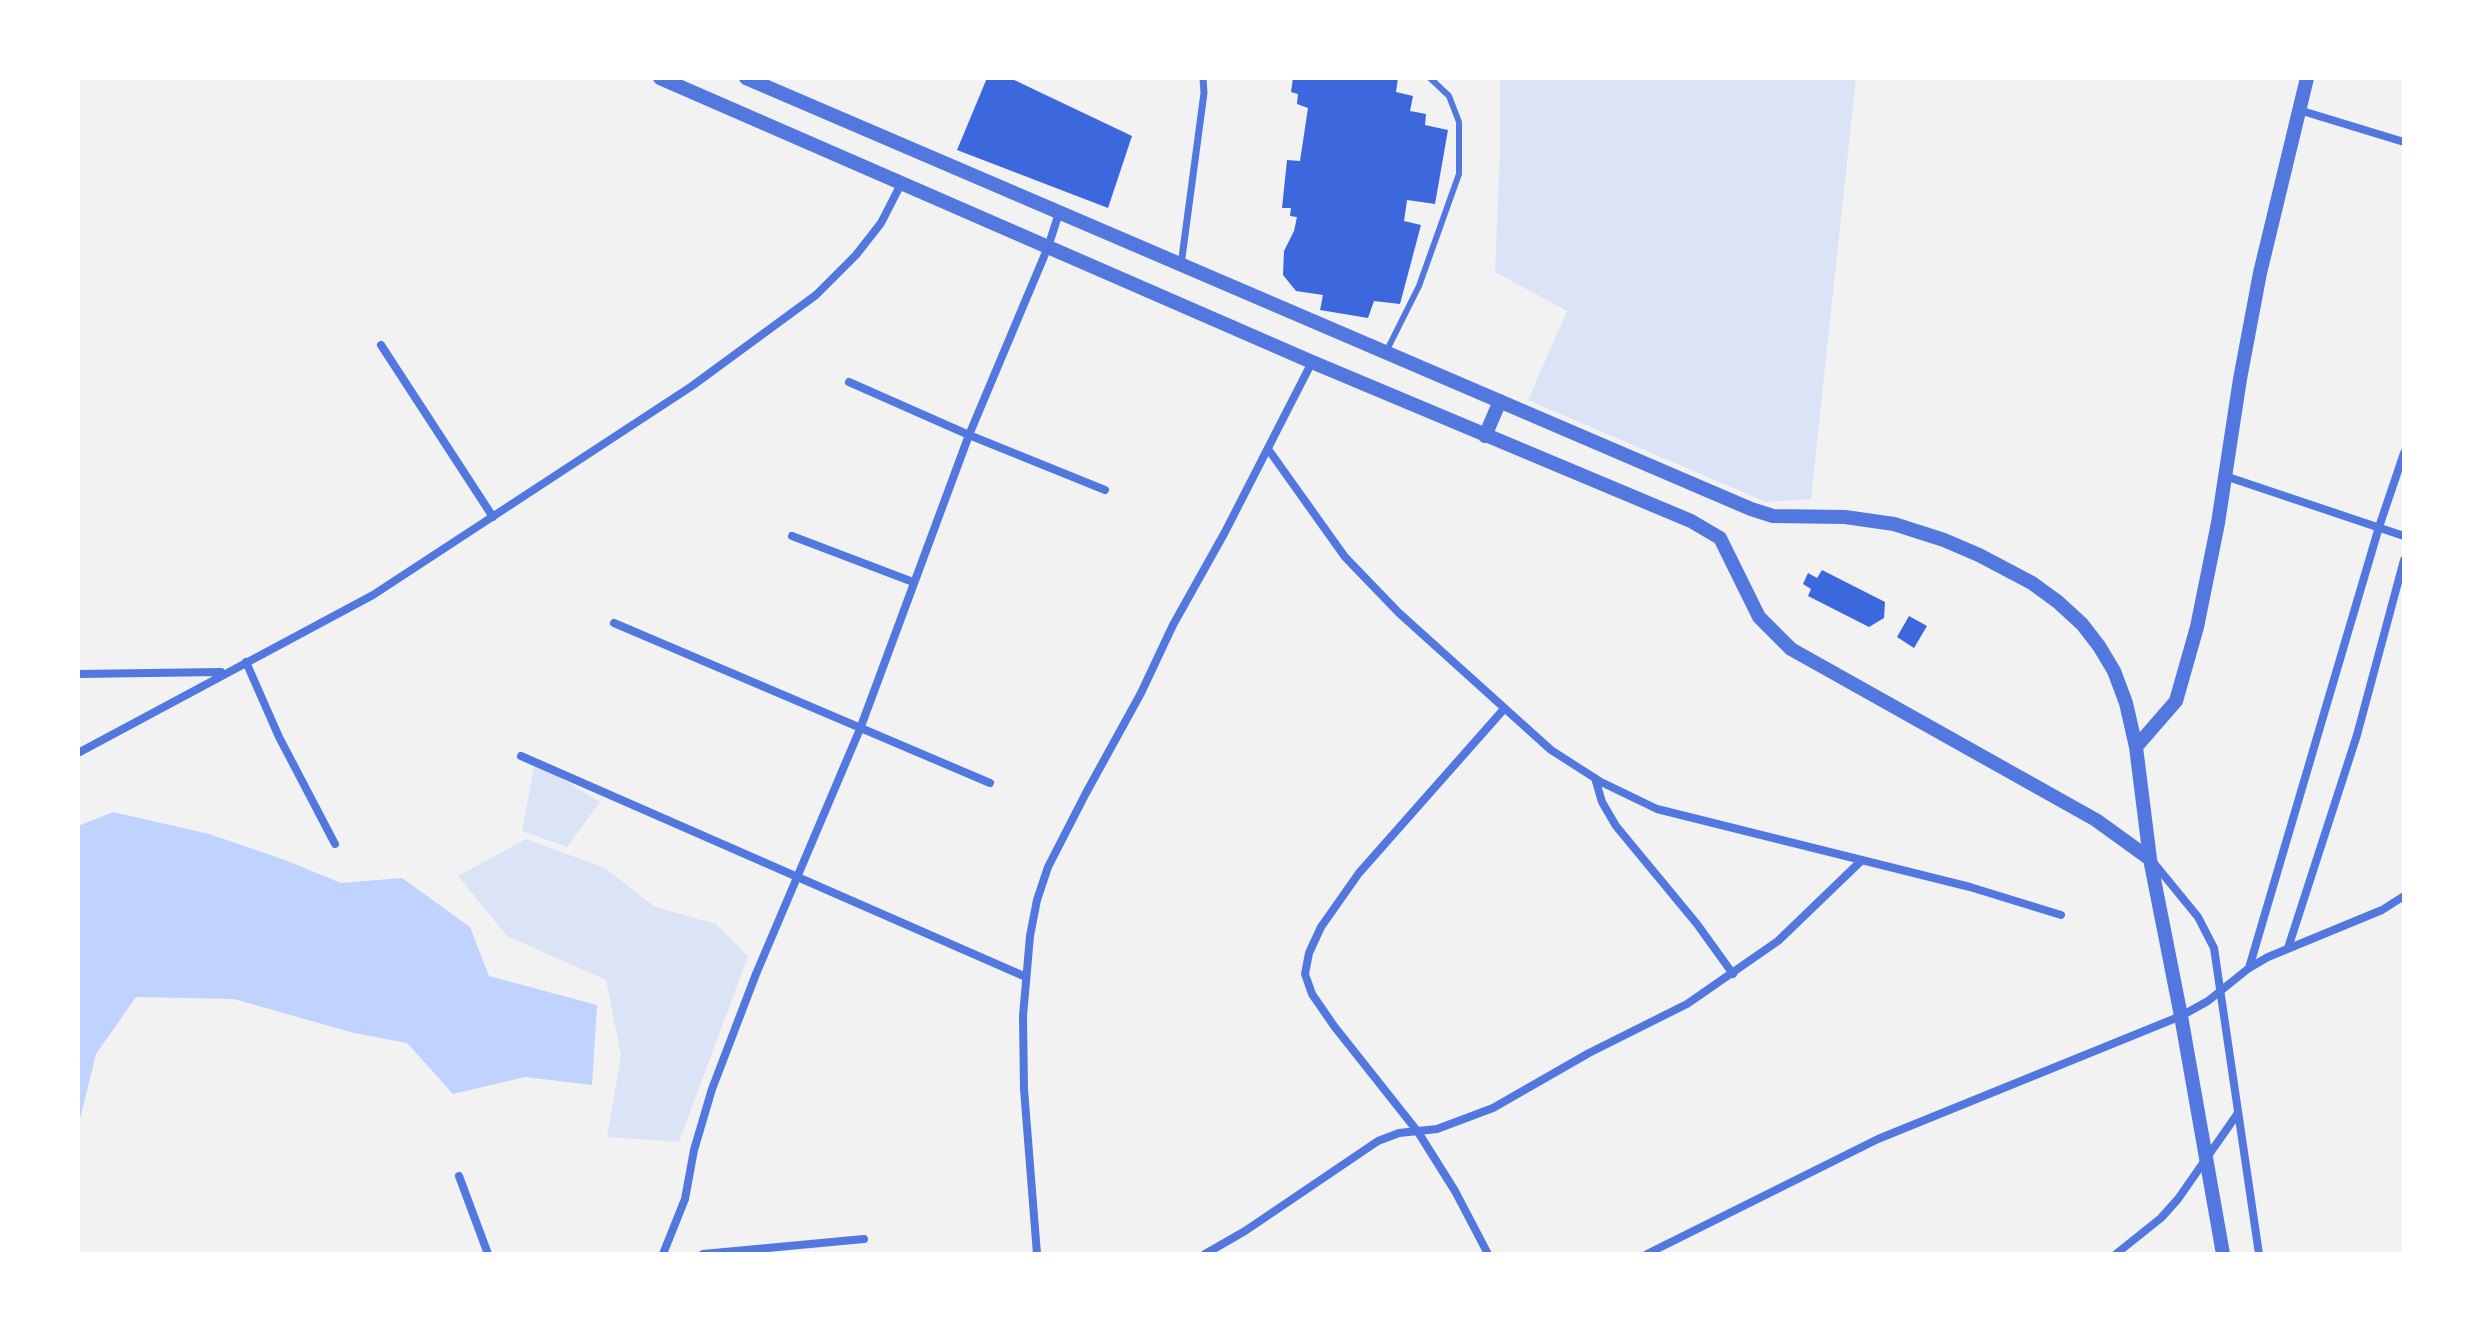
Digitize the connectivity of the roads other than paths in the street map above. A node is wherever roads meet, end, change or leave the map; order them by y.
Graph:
1 (660, 78) edge
2 (746, 78) edge
3 (1203, 78) edge
4 (1430, 78) edge
5 (2307, 78) edge
6 (2299, 110) junction
7 (2404, 142) edge
8 (902, 182) junction
9 (1059, 213) junction
10 (1048, 247) junction
11 (1181, 265) junction
12 (381, 345) dead end
13 (1385, 354) junction
14 (1312, 362) junction
15 (849, 382) dead end
16 (1500, 401) junction
17 (969, 435) junction
18 (1485, 436) junction
19 (1268, 449) junction
20 (2404, 453) edge
21 (2224, 476) junction
22 (1105, 490) dead end
23 (493, 517) junction
24 (2379, 527) junction
25 (792, 536) dead end
26 (2404, 536) edge
27 (2404, 560) edge
28 (913, 582) junction
29 (614, 623) dead end
30 (246, 662) junction
31 (225, 672) junction
32 (78, 674) edge
33 (1504, 709) junction
34 (860, 729) junction
35 (2136, 747) junction
36 (78, 753) edge
37 (521, 756) dead end
38 (1595, 778) junction
39 (990, 783) dead end
40 (335, 844) dead end
41 (2150, 859) junction
42 (1861, 861) junction
43 (798, 877) junction
44 (2404, 896) edge
45 (2061, 915) dead end
46 (2288, 948) junction
47 (2249, 968) junction
48 (1733, 974) junction
49 (1026, 977) junction
50 (2221, 990) junction
51 (2181, 1016) junction
52 (2238, 1113) junction
53 (1418, 1132) junction
54 (2207, 1156) junction
55 (459, 1176) dead end
56 (864, 1239) dead end
57 (488, 1254) edge
58 (663, 1254) edge
59 (703, 1254) edge
60 (1037, 1254) edge
61 (1205, 1254) edge
62 (1488, 1254) edge
63 (1647, 1254) edge
64 (2116, 1254) edge
65 (2223, 1254) edge
66 (2259, 1254) edge

1 - 8 street
2 - 9 street
3 - 11 street
4 - 13 lane
5 - 6 street
6 - 7 street
6 - 21 street
8 - 10 street
8 - 23 street
9 - 10 street
9 - 11 street
10 - 14 street
10 - 17 street
11 - 13 street
12 - 23 street
13 - 16 street
14 - 18 street
14 - 19 street
15 - 17 street
16 - 18 street
16 - 35 street
17 - 22 street
17 - 28 street
18 - 41 street
19 - 33 street
19 - 49 street
20 - 24 street
21 - 24 street
21 - 35 street
23 - 30 street
24 - 26 street
24 - 47 street
25 - 28 street
27 - 46 street
28 - 34 street
29 - 34 street
30 - 31 street
30 - 40 street
31 - 32 street
31 - 36 street
33 - 38 street
33 - 53 street
34 - 39 street
34 - 43 street
35 - 41 street
37 - 43 street
38 - 42 street
38 - 48 street
41 - 50 street
41 - 51 street
42 - 45 street
42 - 48 street
43 - 49 street
43 - 58 street
44 - 46 street
46 - 47 street
47 - 50 street
48 - 53 street
49 - 60 street
50 - 51 street
50 - 52 street
51 - 54 street
51 - 63 street
52 - 54 street
52 - 66 street
53 - 61 street
53 - 62 street
54 - 64 street
54 - 65 street
55 - 57 street
56 - 59 street

